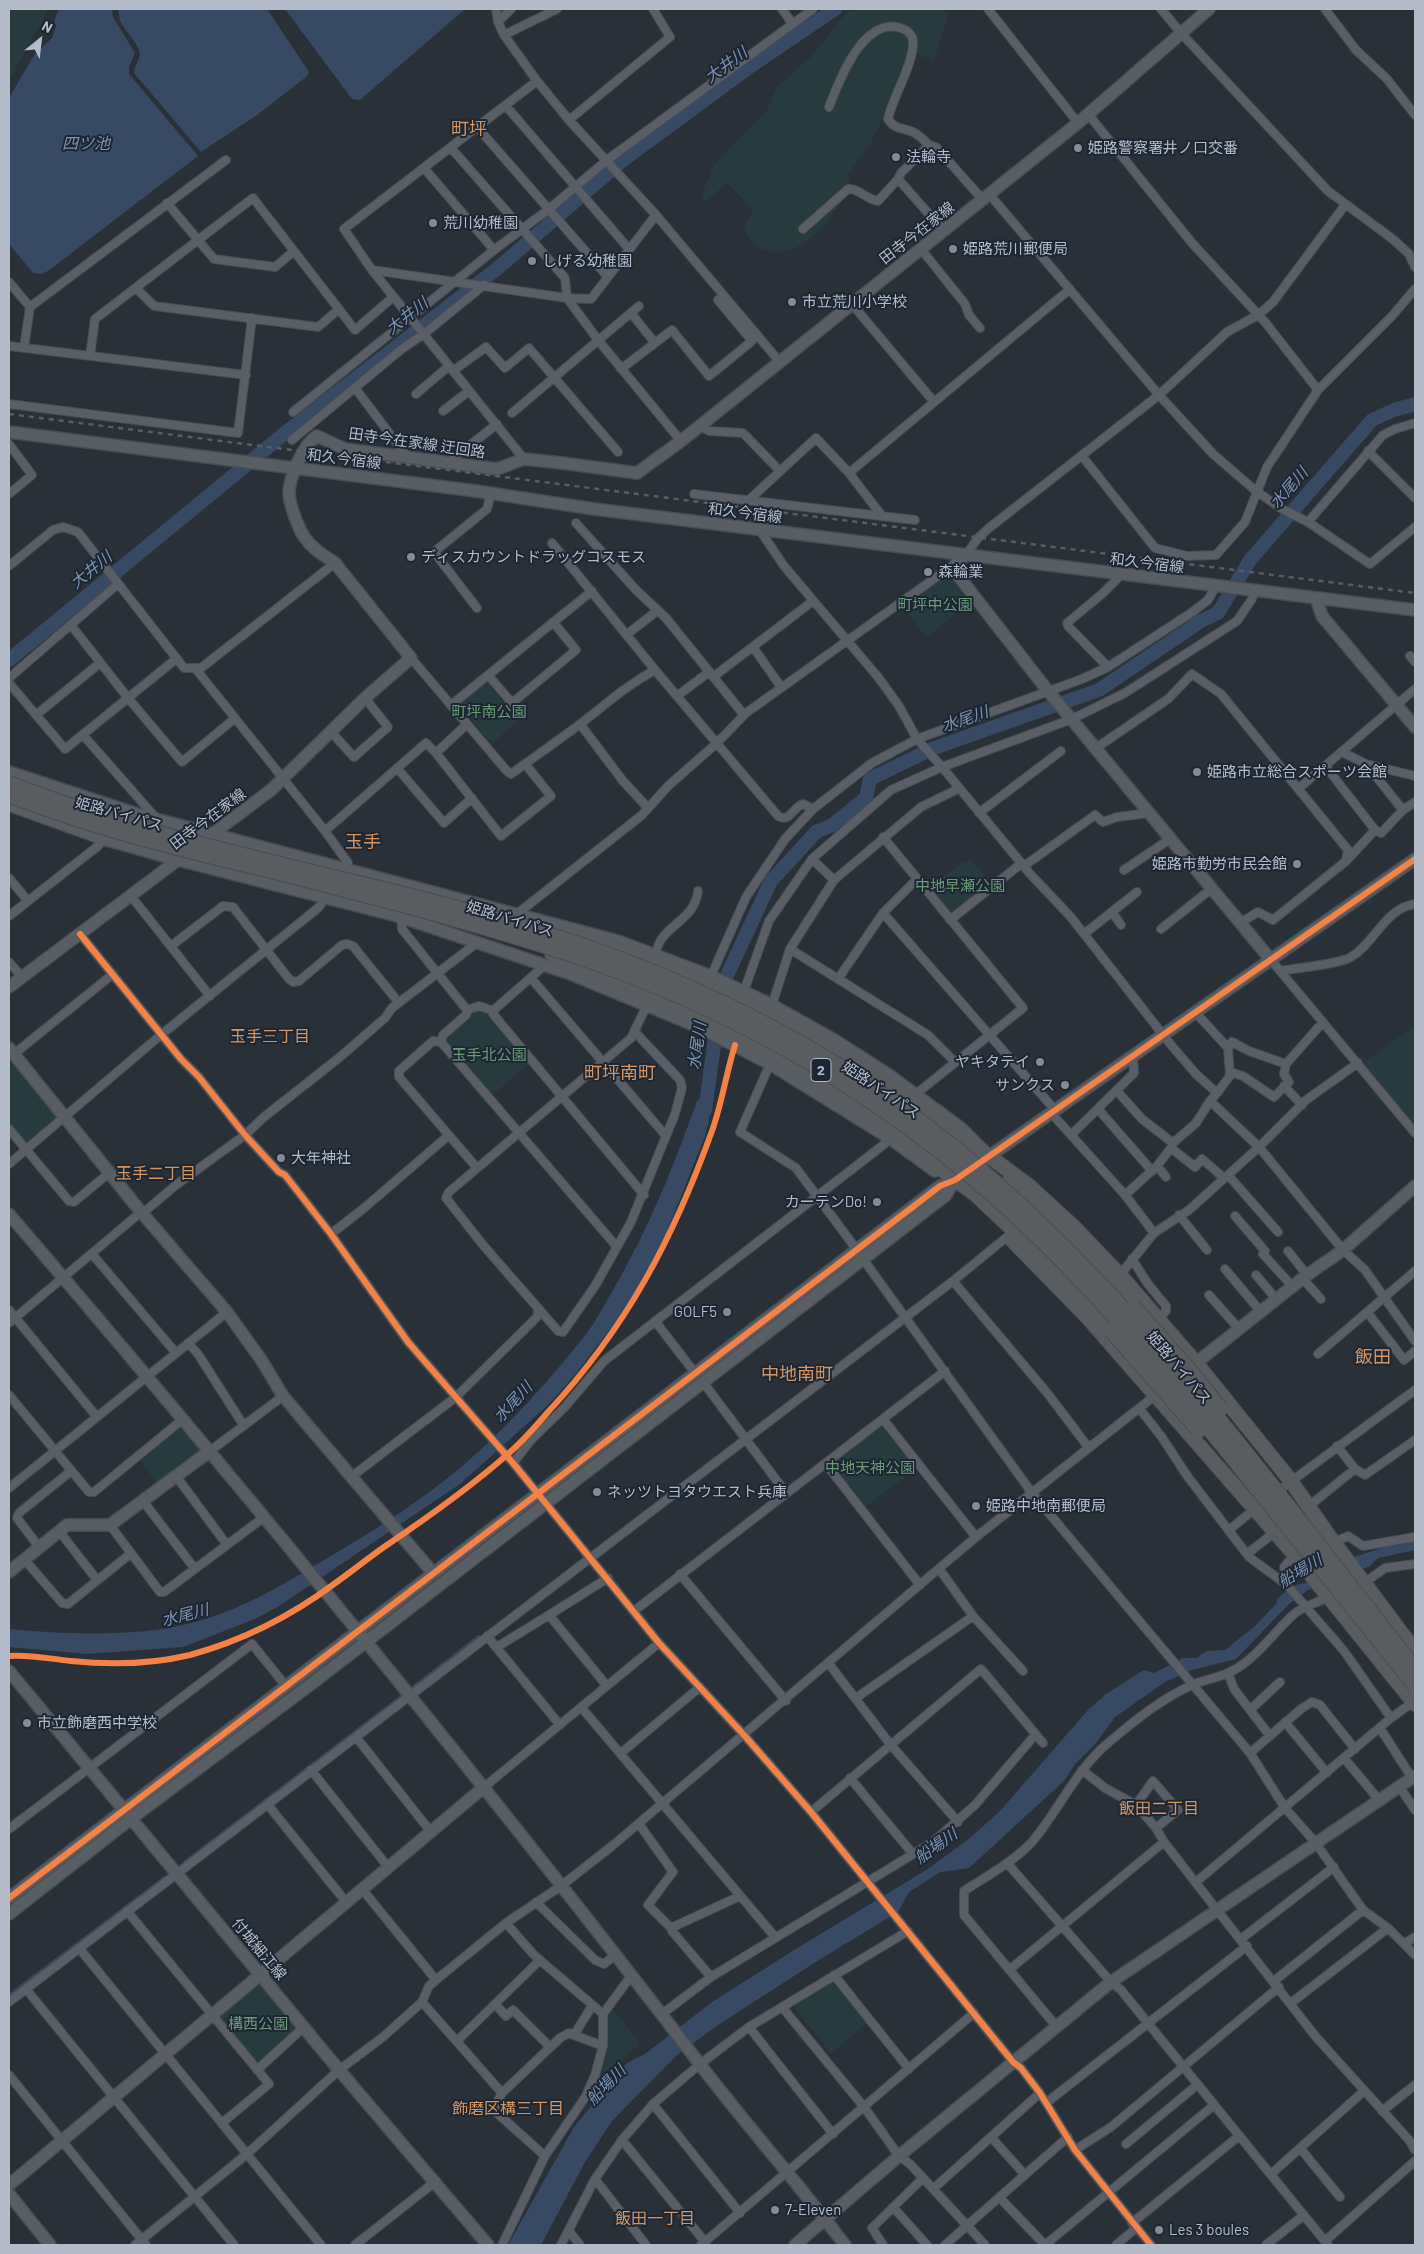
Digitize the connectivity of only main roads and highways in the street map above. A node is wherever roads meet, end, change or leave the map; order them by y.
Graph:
1 (9, 782) edge
2 (9, 795) edge
3 (509, 923) junction
4 (989, 1156) junction
5 (955, 1180) junction
6 (1260, 1470) junction
7 (1297, 1548) junction
8 (1415, 1651) edge
9 (1415, 1668) edge
10 (1415, 1686) edge
11 (1414, 1703) edge

1 - 3 highway, 姫路バイパス / 2, bridge
2 - 3 highway, 姫路バイパス / 2, bridge
3 - 4 highway, bridge
3 - 5 highway, bridge
3 - 6 highway, 姫路バイパス / 2, bridge
3 - 7 highway, 姫路バイパス / 2, bridge
4 - 6 highway, bridge
4 - 8 highway
5 - 7 highway, bridge
5 - 7 highway
6 - 9 highway, 姫路バイパス / 2, bridge
7 - 10 highway, 姫路バイパス / 2, bridge
7 - 11 highway

